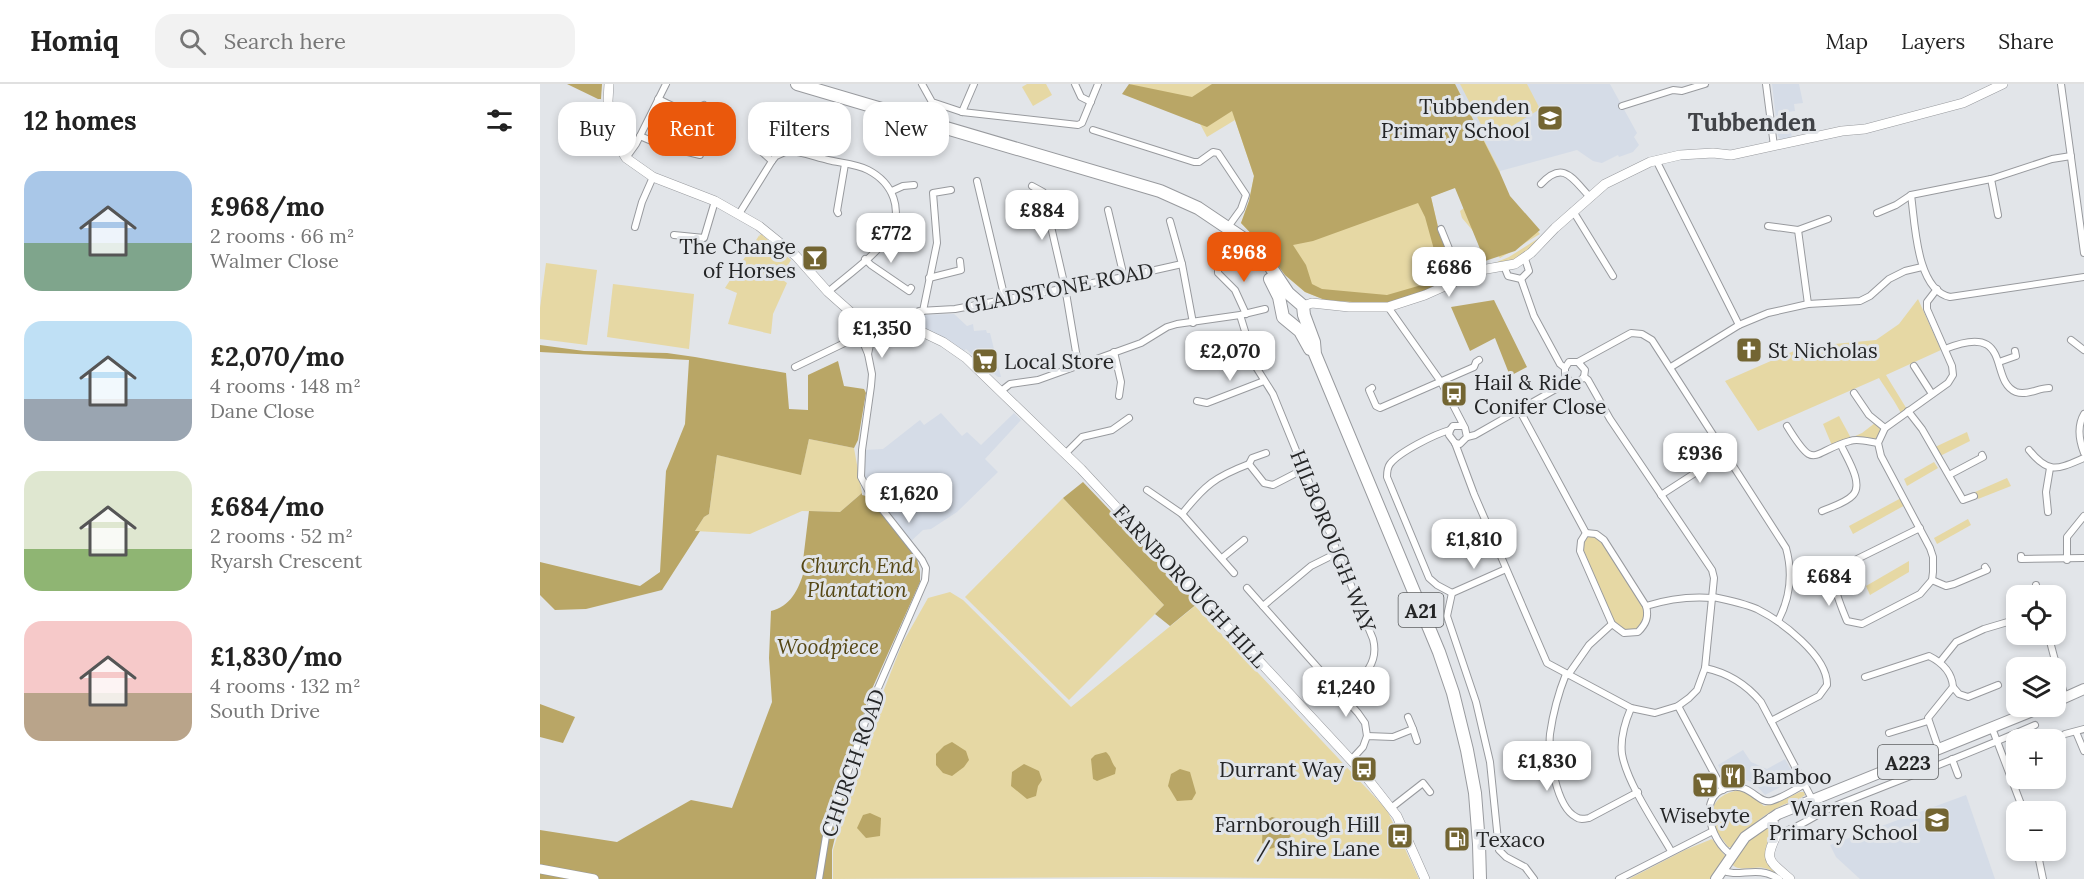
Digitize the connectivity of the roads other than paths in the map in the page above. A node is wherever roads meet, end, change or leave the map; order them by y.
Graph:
1 (609, 84) edge
2 (666, 84) edge
3 (797, 84) edge
4 (922, 84) edge
5 (974, 84) edge
6 (1075, 84) edge
7 (1098, 84) edge
8 (1705, 84) edge
9 (1766, 84) edge
10 (2003, 84) edge
11 (2061, 84) edge
12 (1672, 87) edge
13 (1990, 87) edge
14 (658, 99) junction
15 (665, 102) edge
16 (1090, 102) junction
17 (1622, 106) dead end
18 (962, 112) junction
19 (1093, 130) dead end
20 (640, 136) junction
21 (648, 139) edge
22 (1774, 146) junction
23 (766, 156) edge
24 (2071, 156) junction
25 (626, 158) junction
26 (1656, 160) junction
27 (772, 161) junction
28 (845, 164) junction
29 (653, 177) junction
30 (1991, 179) junction
31 (977, 181) dead end
32 (1541, 184) dead end
33 (914, 185) dead end
34 (1032, 186) dead end
35 (951, 190) dead end
36 (892, 191) junction
37 (1911, 195) junction
38 (1589, 196) junction
39 (715, 201) junction
40 (1108, 210) dead end
41 (1573, 211) junction
42 (838, 213) dead end
43 (1877, 213) dead end
44 (740, 214) junction
45 (1998, 215) dead end
46 (1828, 219) dead end
47 (1170, 221) dead end
48 (1768, 226) dead end
49 (635, 227) dead end
50 (1227, 228) junction
51 (1441, 229) dead end
52 (1798, 230) junction
53 (674, 235) dead end
54 (1239, 237) junction
55 (2084, 253) edge
56 (866, 259) junction
57 (1525, 259) junction
58 (1218, 260) dead end
59 (960, 261) dead end
60 (1182, 264) junction
61 (1504, 266) junction
62 (1922, 267) junction
63 (1613, 276) dead end
64 (1124, 277) junction
65 (2084, 277) edge
66 (929, 278) junction
67 (1461, 278) junction
68 (1521, 279) junction
69 (1065, 287) junction
70 (911, 288) dead end
71 (1937, 290) junction
72 (828, 292) junction
73 (1005, 299) junction
74 (1808, 304) junction
75 (1282, 306) junction
76 (1301, 307) junction
77 (1388, 307) junction
78 (1265, 309) dead end
79 (923, 310) junction
80 (1243, 315) junction
81 (855, 316) junction
82 (876, 322) junction
83 (1193, 323) junction
84 (1292, 323) junction
85 (1739, 325) junction
86 (910, 328) junction
87 (861, 335) junction
88 (872, 337) junction
89 (2071, 340) dead end
90 (1945, 349) junction
91 (2084, 350) edge
92 (2015, 351) dead end
93 (1114, 352) junction
94 (868, 354) junction
95 (1315, 354) junction
96 (1479, 360) dead end
97 (1578, 362) junction
98 (2000, 363) junction
99 (1078, 364) junction
100 (1914, 366) dead end
101 (795, 367) dead end
102 (1671, 367) junction
103 (1565, 368) junction
104 (1584, 377) junction
105 (1264, 381) junction
106 (1570, 381) junction
107 (1441, 382) junction
108 (1372, 388) dead end
109 (2049, 388) dead end
110 (1001, 391) junction
111 (1854, 393) dead end
112 (1932, 394) junction
113 (1119, 396) dead end
114 (1197, 401) dead end
115 (1520, 411) junction
116 (1908, 411) junction
117 (2084, 414) edge
118 (1129, 418) dead end
119 (1462, 426) junction
120 (1787, 426) dead end
121 (1886, 428) junction
122 (1450, 430) junction
123 (1467, 437) junction
124 (1455, 443) junction
125 (1878, 443) junction
126 (1841, 445) junction
127 (2029, 450) dead end
128 (1065, 453) junction
129 (1266, 453) dead end
130 (1726, 453) junction
131 (2084, 453) edge
132 (1982, 454) dead end
133 (2084, 458) edge
134 (1249, 464) junction
135 (2050, 468) junction
136 (1304, 469) junction
137 (1949, 475) junction
138 (1147, 490) dead end
139 (1661, 495) junction
140 (1974, 496) dead end
141 (1822, 511) dead end
142 (2048, 512) dead end
143 (1182, 514) junction
144 (2084, 516) edge
145 (1920, 528) junction
146 (1586, 533) junction
147 (1244, 540) dead end
148 (1339, 552) junction
149 (2021, 556) dead end
150 (1222, 558) junction
151 (2084, 558) edge
152 (2067, 560) junction
153 (1985, 567) dead end
154 (1506, 569) junction
155 (1234, 573) dead end
156 (1932, 580) junction
157 (1247, 588) dead end
158 (1452, 593) junction
159 (1713, 598) junction
160 (1263, 606) junction
161 (1646, 606) junction
162 (1778, 621) junction
163 (2006, 622) edge
164 (1612, 624) junction
165 (1940, 662) junction
166 (1705, 668) junction
167 (1567, 675) junction
168 (1865, 677) dead end
169 (1998, 684) dead end
170 (1953, 687) junction
171 (2084, 689) edge
172 (1342, 695) junction
173 (2066, 697) edge
174 (1678, 706) junction
175 (1631, 708) junction
176 (1408, 717) dead end
177 (2018, 717) edge
178 (1928, 721) junction
179 (1771, 722) junction
180 (2035, 725) dead end
181 (1992, 728) junction
182 (1413, 729) junction
183 (2084, 729) edge
184 (2076, 732) junction
185 (1890, 733) dead end
186 (2066, 734) edge
187 (1367, 735) junction
188 (1418, 741) dead end
189 (1997, 742) junction
190 (1939, 750) junction
191 (2084, 751) edge
192 (1952, 759) junction
193 (1351, 760) junction
194 (1958, 775) dead end
195 (1805, 784) junction
196 (1723, 790) junction
197 (1430, 792) dead end
198 (1638, 792) junction
199 (1812, 799) junction
200 (2020, 801) edge
201 (1391, 808) junction
202 (1771, 818) junction
203 (1713, 831) junction
204 (1778, 832) junction
205 (1671, 851) junction
206 (1732, 855) junction
207 (2039, 861) edge
208 (540, 869) edge
209 (1718, 876) edge
210 (594, 879) edge
211 (819, 879) edge
212 (1425, 879) edge
213 (1480, 879) edge
214 (1534, 879) edge
215 (1619, 879) edge
216 (1706, 879) edge
217 (1779, 879) edge
218 (1790, 879) edge
219 (2043, 879) edge

1 - 25 main road
2 - 14 street
3 - 50 highway, A21
4 - 18 street
5 - 18 street
6 - 16 street
7 - 16 street
8 - 12 street
9 - 22 street
10 - 13 main road
11 - 24 street
12 - 17 street
13 - 22 main road
14 - 15 street
14 - 20 street
16 - 18 street
19 - 50 street
20 - 21 street
20 - 25 street
22 - 26 main road
23 - 27 street
24 - 30 street
24 - 55 street
25 - 29 main road
26 - 38 main road
26 - 85 street
27 - 28 street
27 - 44 street
28 - 36 street
28 - 42 street
29 - 39 main road
29 - 49 street
30 - 37 street
30 - 45 street
31 - 73 street
32 - 38 street
33 - 36 street
34 - 69 street
35 - 66 street
36 - 56 street
37 - 43 street
37 - 62 street
38 - 41 main road
39 - 44 main road
39 - 53 street
40 - 64 street
41 - 57 main road
41 - 63 street
44 - 72 main road
46 - 52 street
47 - 60 street
48 - 52 street
50 - 54 highway, A21
51 - 67 street
52 - 74 street
54 - 75 highway, A21
54 - 76 highway, A21
56 - 70 street
56 - 72 street
57 - 61 main road
57 - 68 street
58 - 80 street, HILBOROUGH WAY
59 - 66 street
60 - 64 street, GLADSTONE ROAD
60 - 83 street
61 - 67 main road
61 - 68 street
62 - 71 street
62 - 74 street
64 - 69 street, GLADSTONE ROAD
65 - 71 street
66 - 79 street
67 - 77 main road
68 - 103 street
69 - 73 street, GLADSTONE ROAD
69 - 99 street
71 - 90 street
72 - 81 main road
73 - 79 street, GLADSTONE ROAD
74 - 85 street
75 - 76 highway
75 - 84 highway
76 - 77 main road
76 - 84 highway
76 - 95 highway, A21
77 - 107 street
78 - 80 street
79 - 86 street
80 - 83 street
80 - 105 street, HILBOROUGH WAY
81 - 82 main road, FARNBOROUGH HILL
81 - 87 street, CHURCH ROAD
82 - 86 main road, FARNBOROUGH HILL
82 - 88 street, CHURCH ROAD
83 - 93 street
84 - 95 highway, A21
85 - 102 street
86 - 110 main road, FARNBOROUGH HILL
87 - 88 street
87 - 94 street, CHURCH ROAD
87 - 101 street
88 - 94 street, CHURCH ROAD
89 - 91 street
90 - 98 street
90 - 112 street
92 - 98 street
93 - 99 street
93 - 113 street
94 - 211 street, CHURCH ROAD
95 - 213 highway, A21
96 - 107 street
97 - 102 street
97 - 103 street
97 - 104 street
98 - 109 street
99 - 110 street
100 - 112 street
102 - 130 street
103 - 106 street
104 - 106 street
104 - 139 street
105 - 114 street
105 - 136 street, HILBOROUGH WAY
106 - 115 street
107 - 108 street
107 - 119 street
110 - 128 main road, FARNBOROUGH HILL
111 - 121 street
112 - 116 street
115 - 123 street
115 - 146 street
116 - 121 street
116 - 137 street
117 - 131 street
118 - 128 street
119 - 122 street
119 - 123 street
120 - 126 street
121 - 125 street
122 - 124 street
122 - 158 street
123 - 124 street
124 - 154 street
125 - 126 street
125 - 145 street
126 - 141 street
127 - 135 street
128 - 193 main road, FARNBOROUGH HILL
129 - 134 street
130 - 139 street
130 - 162 street
132 - 137 street
133 - 135 street
134 - 136 street
134 - 143 street
135 - 142 street
136 - 148 street, HILBOROUGH WAY
137 - 140 street
138 - 143 street
139 - 159 street
143 - 150 street
144 - 152 street
145 - 156 street
145 - 156 street
146 - 161 street
146 - 164 street
147 - 150 street
148 - 160 street
148 - 172 street, HILBOROUGH WAY
149 - 152 street
150 - 155 street
151 - 152 street
153 - 156 street
154 - 158 street
154 - 167 street
157 - 160 street
158 - 214 street
159 - 161 street
159 - 162 street
159 - 166 street
160 - 172 street
161 - 164 street
162 - 179 street
163 - 165 street
164 - 167 street
165 - 168 street
165 - 170 street
166 - 174 street
166 - 179 street
167 - 175 street
167 - 198 street
169 - 170 street
170 - 178 street
171 - 173 main road
172 - 187 street
174 - 175 street
174 - 196 street
175 - 198 street
176 - 182 street
177 - 181 main road, A223
178 - 185 street
178 - 190 street
179 - 195 street
180 - 189 street
181 - 189 street
181 - 190 main road, A223
182 - 187 street
182 - 188 street
183 - 184 street
184 - 186 street
184 - 191 street
187 - 193 street
189 - 192 street
189 - 200 street
190 - 199 main road, A223
192 - 194 street
192 - 204 street
193 - 201 main road, FARNBOROUGH HILL
195 - 196 street
195 - 199 street
196 - 203 street
197 - 201 street
198 - 205 street
199 - 202 main road, A223
201 - 212 main road, FARNBOROUGH HILL
202 - 204 main road
202 - 206 main road, A223
203 - 205 street
203 - 206 street
204 - 218 main road
205 - 215 street
206 - 209 main road, A223
207 - 219 street
208 - 210 main road
209 - 216 street
209 - 217 street

